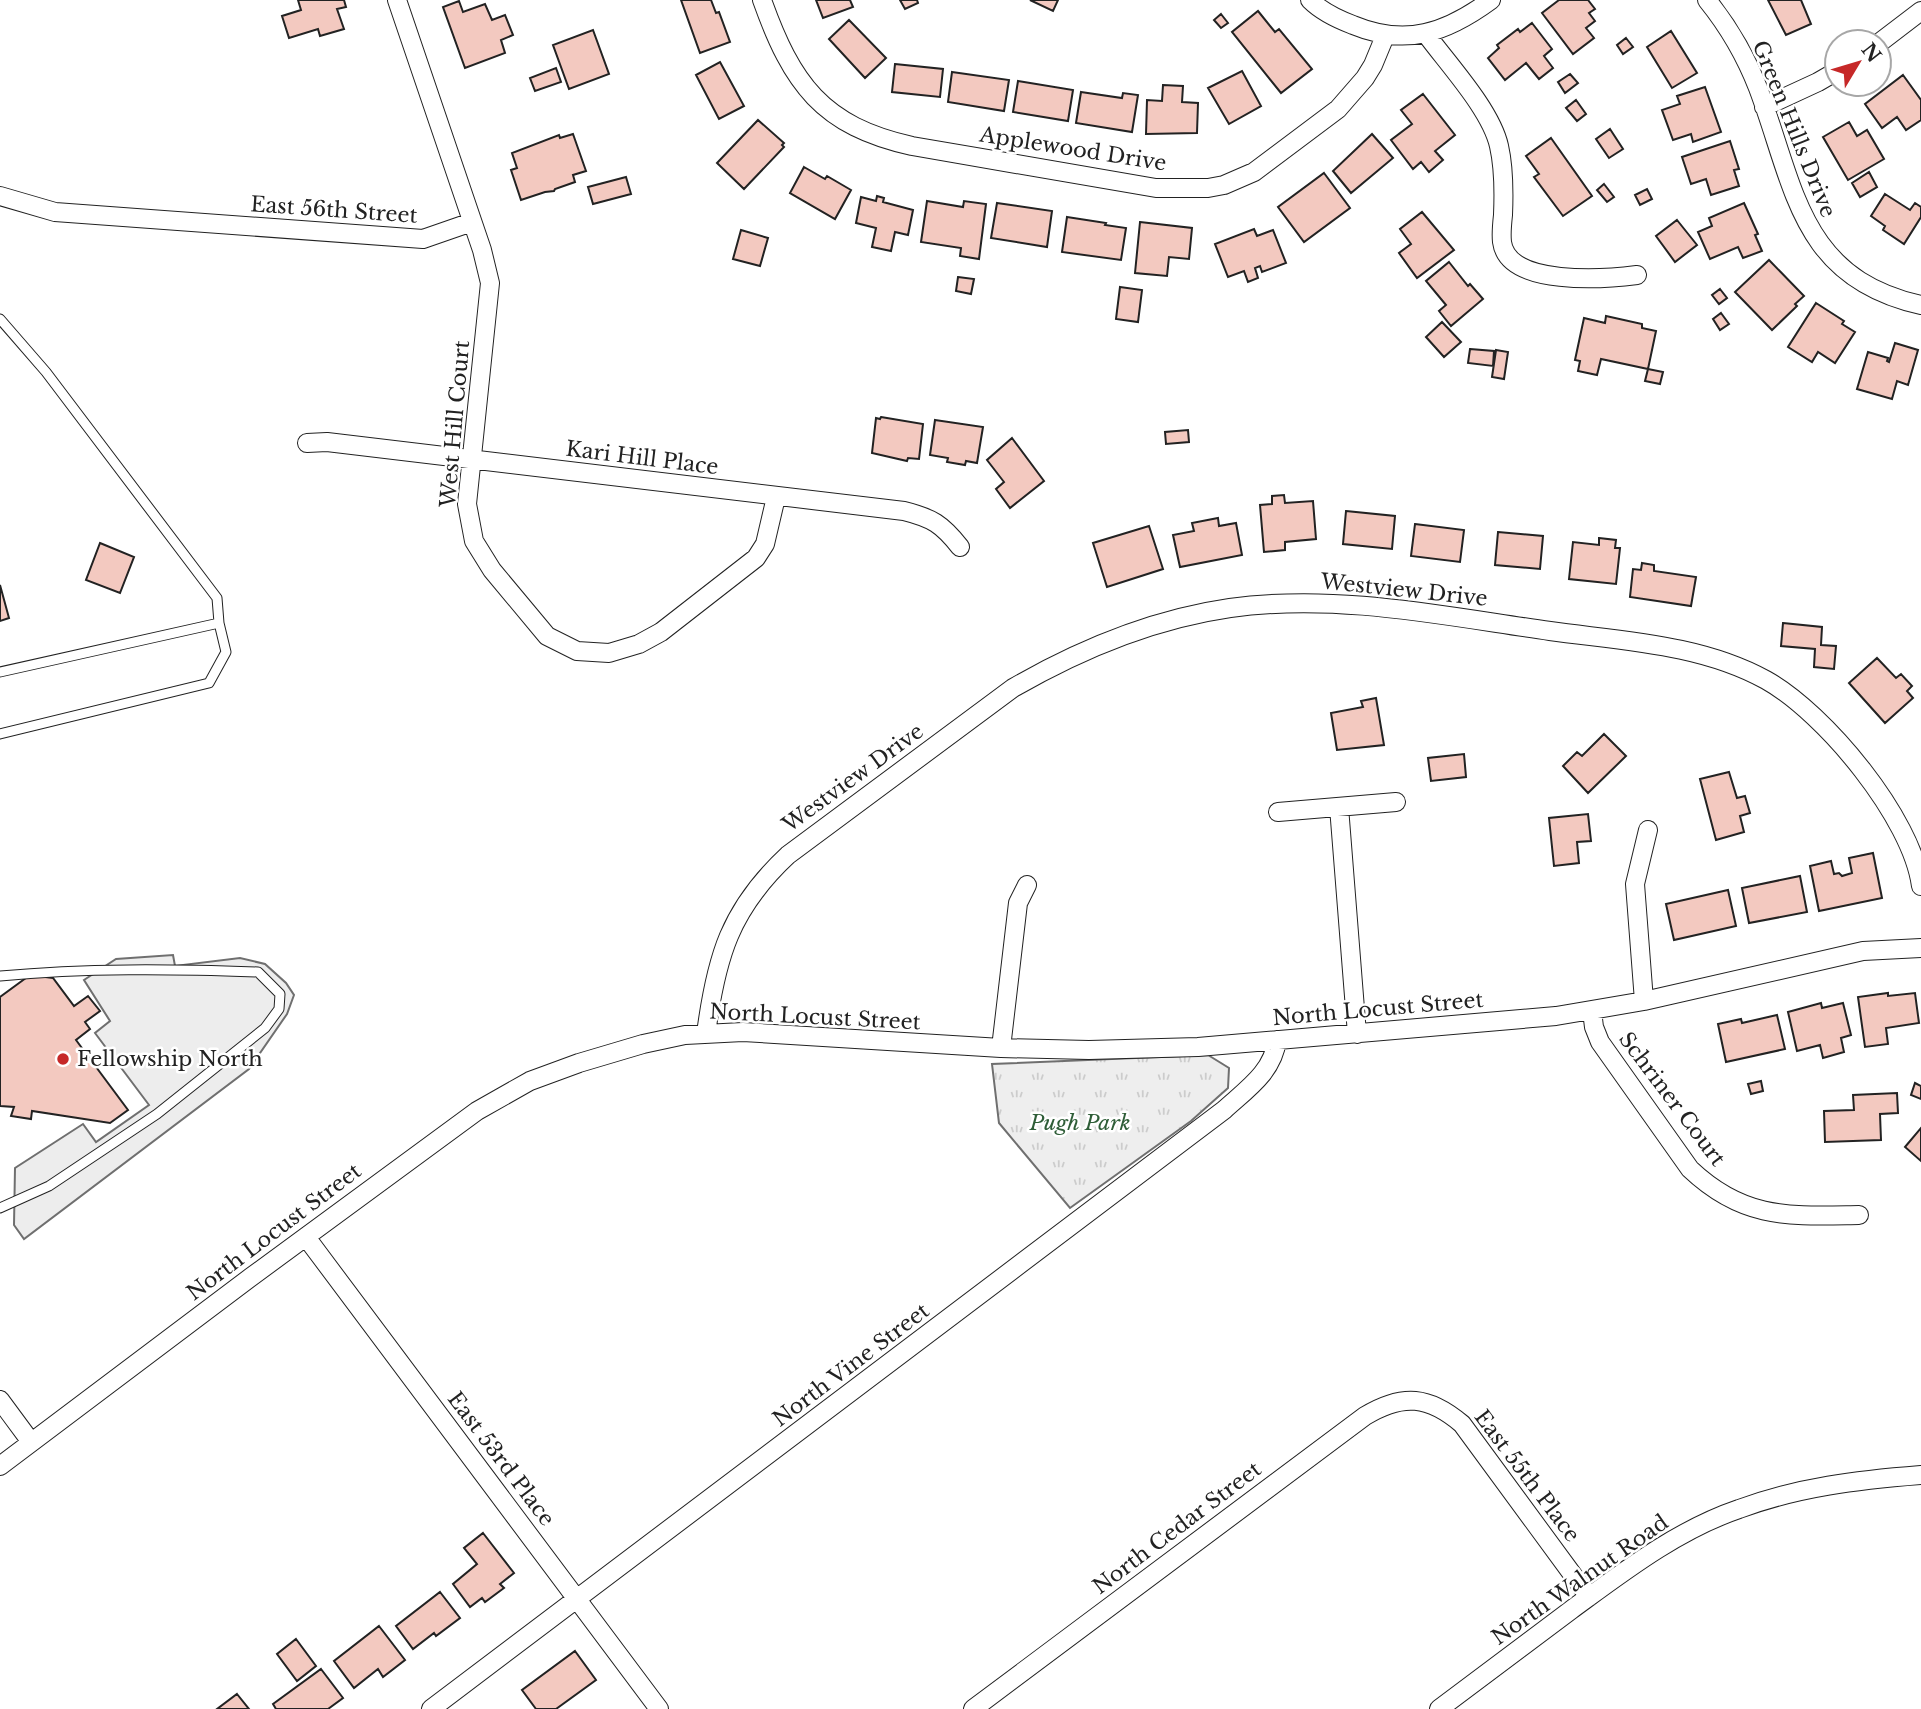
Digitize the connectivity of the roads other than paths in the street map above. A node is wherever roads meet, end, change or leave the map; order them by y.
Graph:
1 (397, 0) edge
2 (762, 0) edge
3 (1310, 0) edge
4 (1491, 0) edge
5 (1707, 0) edge
6 (1921, 11) edge
7 (1893, 32) edge
8 (1426, 34) junction
9 (1385, 36) junction
10 (1823, 79) edge
11 (1764, 107) junction
12 (0, 196) edge
13 (472, 222) junction
14 (1637, 275) dead end
15 (1921, 305) edge
16 (0, 319) edge
17 (307, 443) dead end
18 (471, 459) junction
19 (776, 497) junction
20 (960, 547) dead end
21 (219, 623) junction
22 (0, 672) edge
23 (0, 734) edge
24 (1396, 802) dead end
25 (1339, 807) junction
26 (1278, 812) dead end
27 (1647, 830) dead end
28 (1027, 886) dead end
29 (1921, 886) edge
30 (1921, 948) edge
31 (0, 976) edge
32 (1644, 1001) junction
33 (1592, 1011) junction
34 (705, 1034) junction
35 (1357, 1034) junction
36 (1277, 1040) junction
37 (1001, 1048) junction
38 (0, 1208) edge
39 (1859, 1215) dead end
40 (306, 1237) junction
41 (0, 1400) edge
42 (1415, 1400) joint
43 (31, 1443) junction
44 (0, 1466) edge
45 (1921, 1475) edge
46 (1589, 1597) junction
47 (577, 1599) junction
48 (430, 1709) edge
49 (659, 1709) edge
50 (973, 1709) edge
51 (1439, 1709) edge

1 - 13 street
2 - 9 street, Applewood Drive
3 - 9 street
4 - 8 street
5 - 11 street, Green Hills Drive
6 - 7 street
8 - 9 street
8 - 14 street
10 - 11 street
11 - 15 street, Green Hills Drive
12 - 13 street, East 56th Street
13 - 18 street, West Hill Court
16 - 21 lane
17 - 18 street, Kari Hill Place
18 - 19 street, Kari Hill Place
18 - 19 street, West Hill Court
19 - 20 street, Kari Hill Place
21 - 22 lane
21 - 23 lane
24 - 25 street
25 - 26 street
25 - 35 street
27 - 32 street
28 - 37 street
29 - 34 street, Westview Drive
30 - 32 street
31 - 38 lane
32 - 33 street, North Locust Street
33 - 35 street, North Locust Street
33 - 39 street, Schriner Court
34 - 37 street, North Locust Street
34 - 40 street, North Locust Street
35 - 36 street, North Locust Street
36 - 37 street, North Locust Street
36 - 47 street, North Vine Street
40 - 43 street, North Locust Street
40 - 47 street, East 53rd Place
41 - 43 street
42 - 46 street, East 55th Place
42 - 50 street, North Cedar Street
43 - 44 street, North Locust Street
45 - 46 street, North Walnut Road
46 - 51 street, North Walnut Road
47 - 48 street, North Vine Street
47 - 49 street, East 53rd Place

